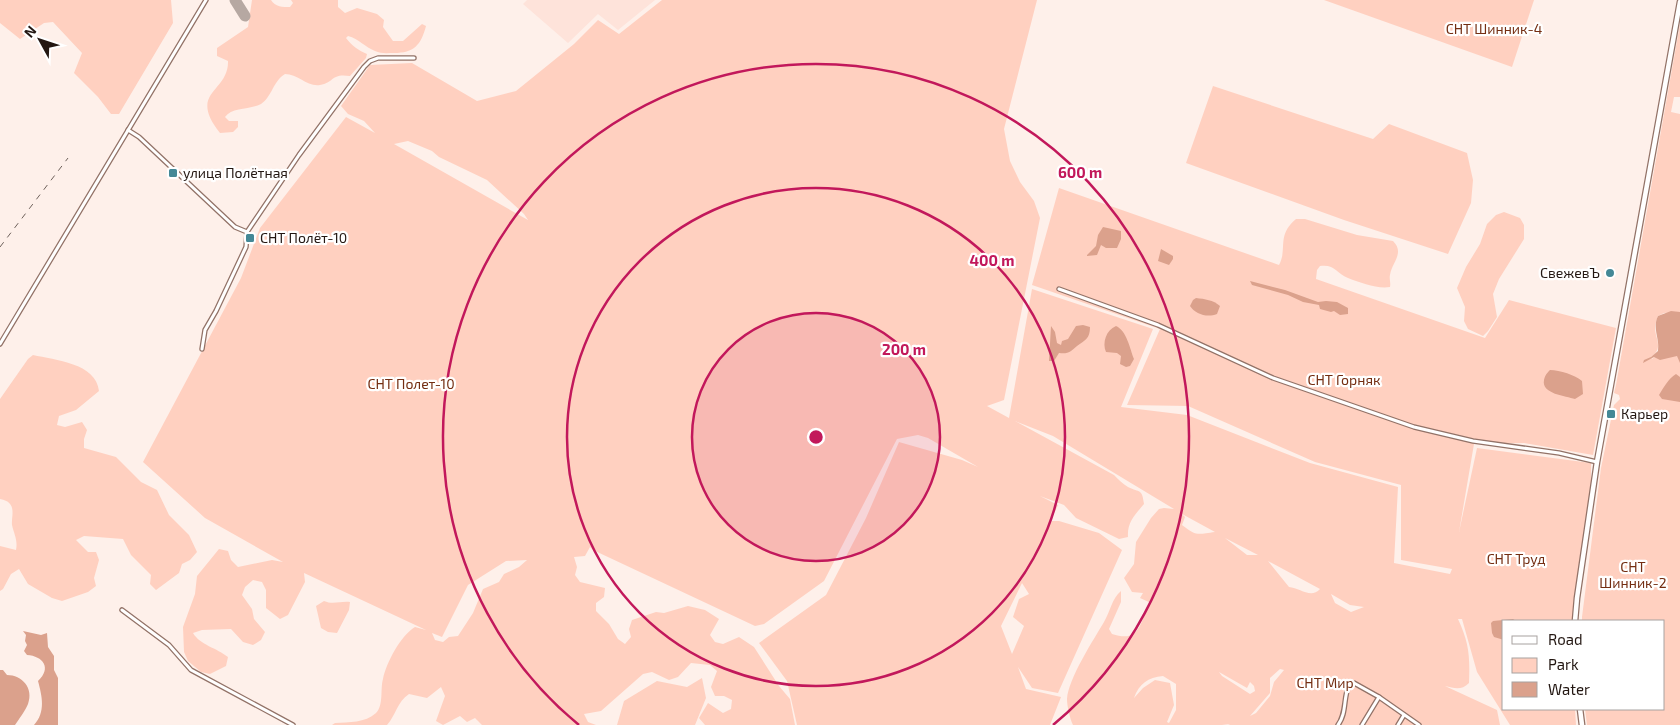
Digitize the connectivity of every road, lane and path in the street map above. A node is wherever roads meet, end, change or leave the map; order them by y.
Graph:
1 (206, 0) edge
2 (1680, 2) edge
3 (414, 58) dead end
4 (128, 130) junction
5 (247, 232) junction
6 (1060, 288) dead end
7 (0, 344) edge
8 (202, 349) dead end
9 (1597, 462) junction
10 (122, 610) dead end
11 (1575, 620) edge
12 (1379, 697) junction
13 (1580, 710) edge
14 (1404, 715) junction
15 (293, 725) edge
16 (1338, 725) edge
17 (1362, 725) edge
18 (1398, 725) edge
19 (1419, 725) edge
20 (1582, 725) edge

1 - 4 street
2 - 9 street
3 - 5 street
4 - 5 street
4 - 7 street
5 - 8 street
6 - 9 street
9 - 11 street
10 - 15 street
12 - 14 street
12 - 16 street
12 - 17 street
13 - 20 street
14 - 18 street
14 - 19 street

